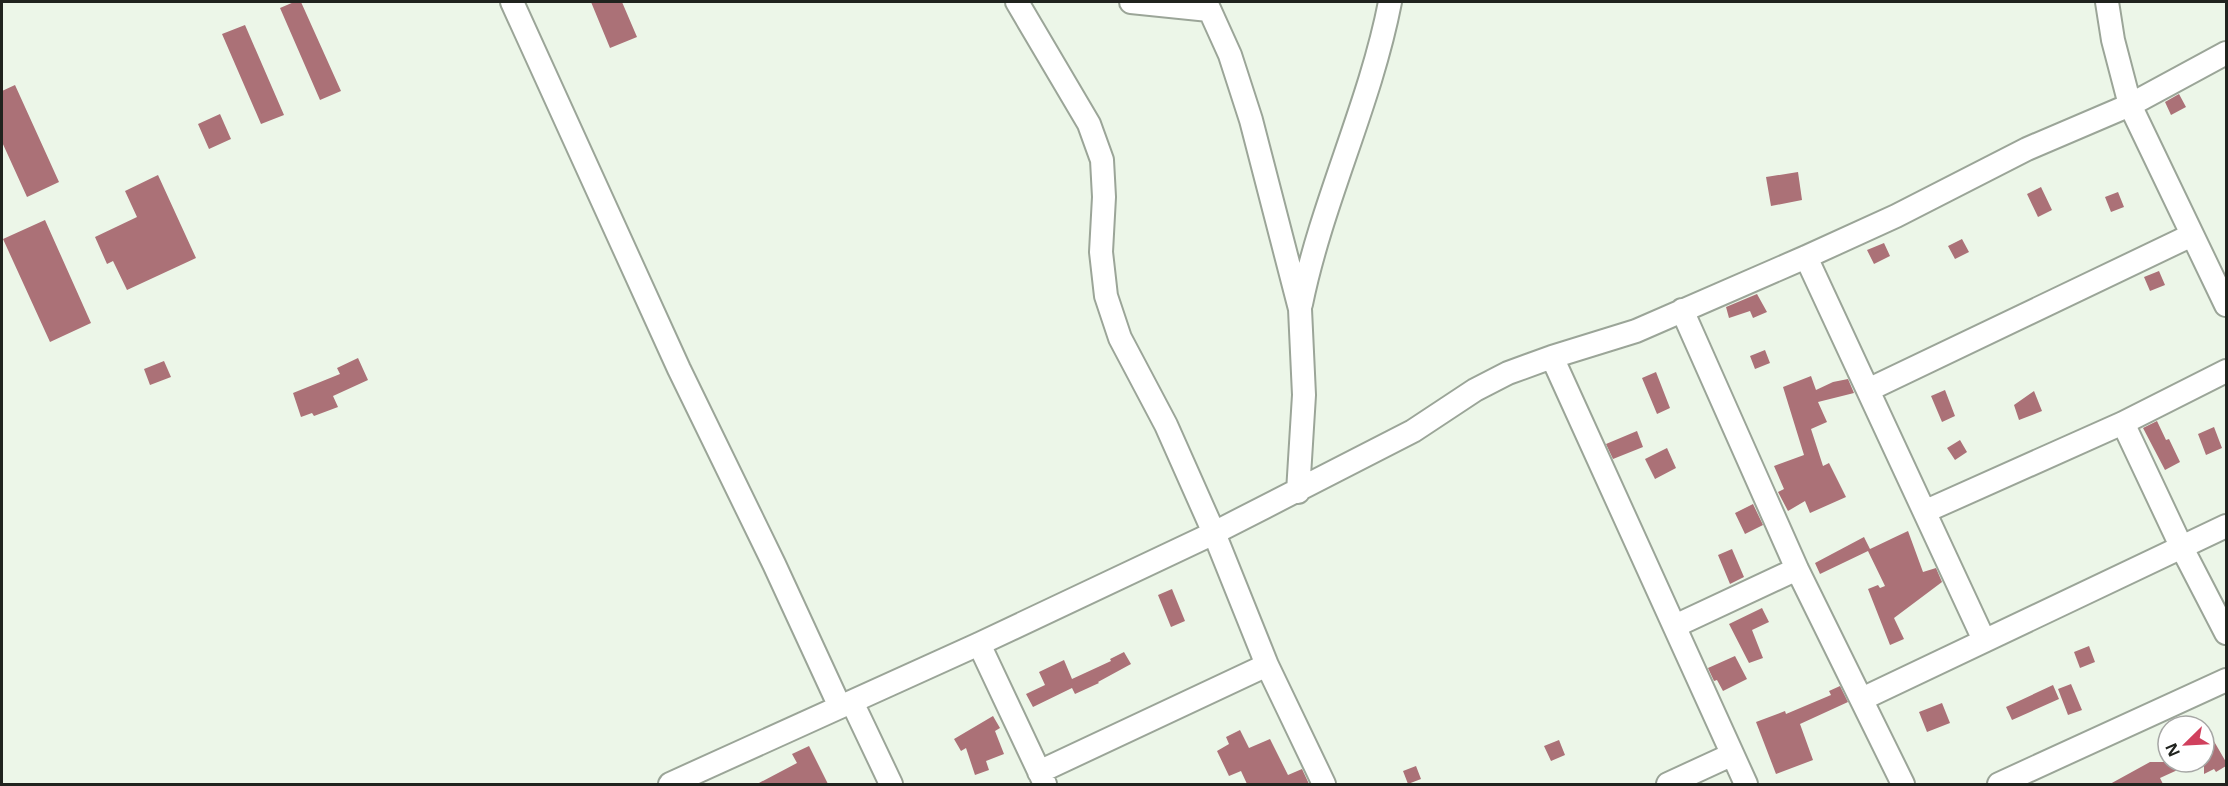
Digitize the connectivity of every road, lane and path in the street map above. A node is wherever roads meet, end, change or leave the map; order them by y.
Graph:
1 (512, 2) edge
2 (1017, 2) edge
3 (1131, 2) edge
4 (1390, 2) edge
5 (2107, 2) edge
6 (1207, 6) edge
7 (2226, 53) edge
8 (2130, 105) junction
9 (2192, 235) junction
10 (1806, 257) junction
11 (2226, 305) edge
12 (1300, 309) junction
13 (1682, 310) junction
14 (1552, 357) junction
15 (2226, 371) edge
16 (1868, 390) junction
17 (2123, 423) junction
18 (1298, 492) junction
19 (1926, 511) junction
20 (2226, 526) edge
21 (1214, 533) junction
22 (2181, 546) junction
23 (1797, 569) junction
24 (1675, 626) junction
25 (2226, 633) edge
26 (1984, 640) junction
27 (979, 644) junction
28 (1267, 665) junction
29 (2226, 680) edge
30 (1862, 699) junction
31 (846, 705) junction
32 (1731, 755) junction
33 (1042, 778) edge
34 (670, 784) edge
35 (891, 784) edge
36 (1324, 784) edge
37 (1668, 784) edge
38 (1746, 784) edge
39 (1902, 784) edge
40 (1999, 784) edge

1 - 31 street
2 - 21 street
3 - 6 street
4 - 12 street
5 - 8 street
6 - 12 street
7 - 8 street
8 - 9 street
8 - 10 street
9 - 11 street
9 - 16 street
10 - 13 street
10 - 16 street
12 - 18 street
13 - 14 street
13 - 23 street
14 - 18 street
14 - 24 street
15 - 17 street
16 - 19 street
17 - 19 street
17 - 22 street
18 - 21 street
19 - 26 street
20 - 22 street
21 - 27 street
21 - 28 street
22 - 25 street
22 - 26 street
23 - 24 street
23 - 30 street
24 - 32 street
26 - 30 street
27 - 31 street
27 - 33 street
28 - 33 street
28 - 36 street
29 - 40 street
30 - 39 street
31 - 34 street
31 - 35 street
32 - 37 street
32 - 38 street

